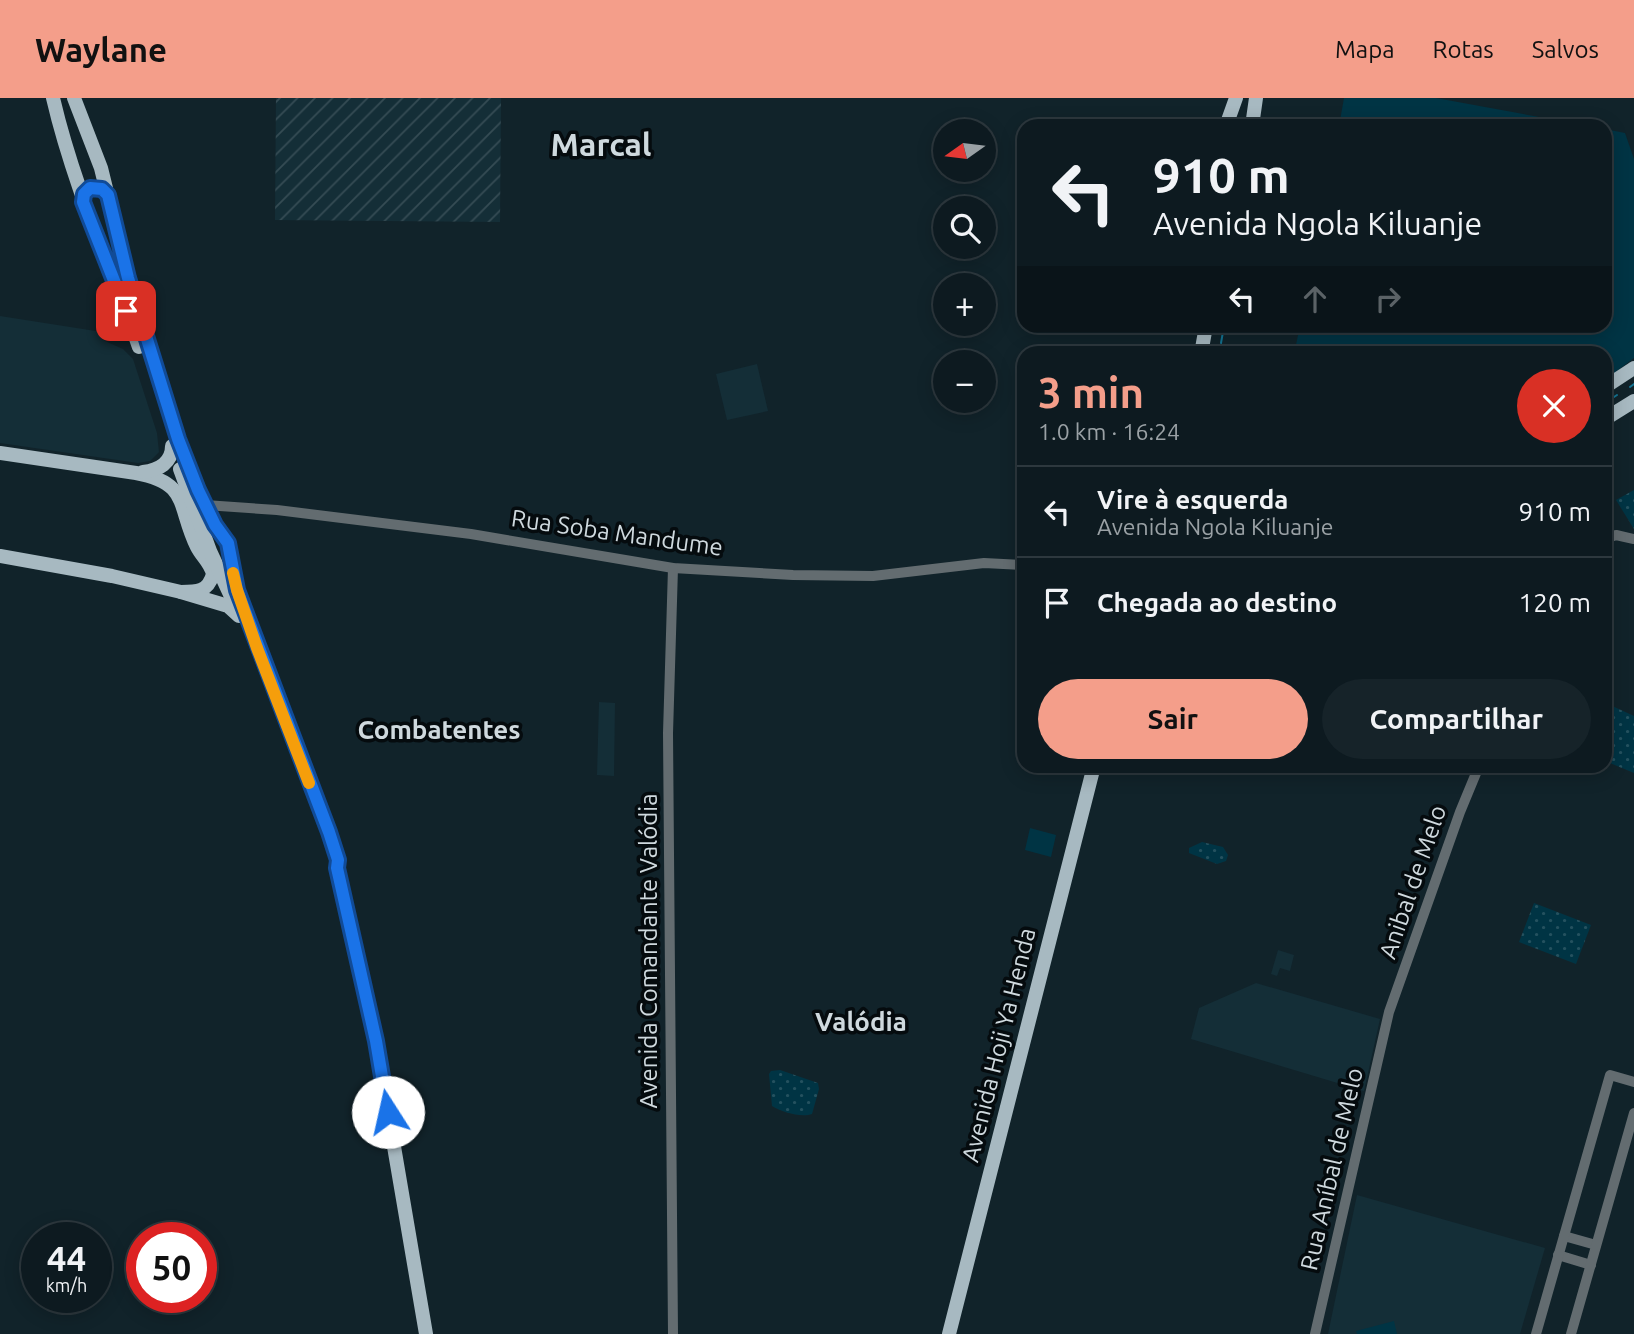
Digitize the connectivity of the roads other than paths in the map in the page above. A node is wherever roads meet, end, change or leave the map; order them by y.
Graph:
1 (53, 98) edge
2 (74, 98) edge
3 (1236, 98) edge
4 (1256, 98) edge
5 (1228, 119) edge
6 (1253, 119) edge
7 (91, 143) junction
8 (68, 153) junction
9 (108, 195) junction
10 (83, 202) junction
11 (1634, 368) edge
12 (1622, 392) edge
13 (1612, 408) edge
14 (171, 444) junction
15 (0, 453) edge
16 (136, 472) junction
17 (205, 505) junction
18 (1612, 536) edge
19 (1630, 538) edge
20 (0, 556) edge
21 (1017, 565) edge
22 (673, 568) junction
23 (181, 592) junction
24 (242, 620) junction
25 (1092, 773) edge
26 (1476, 773) edge
27 (337, 868) junction
28 (1389, 1012) joint
29 (1634, 1082) edge
30 (1634, 1113) edge
31 (1564, 1236) junction
32 (1596, 1245) junction
33 (1558, 1255) junction
34 (1591, 1265) junction
35 (426, 1334) edge
36 (673, 1334) edge
37 (949, 1334) edge
38 (1315, 1334) edge
39 (1535, 1334) edge
40 (1571, 1334) edge

1 - 8 main road
2 - 7 main road
3 - 5 main road
4 - 6 main road
7 - 8 main road
7 - 9 main road
8 - 10 main road
9 - 10 main road
9 - 17 main road
10 - 14 main road
11 - 12 main road
12 - 13 main road
14 - 16 main road
14 - 24 main road
15 - 16 main road
16 - 23 main road
17 - 22 street, Rua Soba Mandume
17 - 27 main road
18 - 19 street
20 - 23 main road
21 - 22 street, Rua Soba Mandume
22 - 36 street, Avenida Comandante Valódia
23 - 24 main road
24 - 27 main road
25 - 37 main road, Avenida Hoji Ya Henda
26 - 28 street, Anibal de Melo
27 - 35 main road
28 - 38 street, Rua Aníbal de Melo
29 - 31 street
30 - 32 street
31 - 32 street
31 - 33 street
32 - 34 street
33 - 34 street
33 - 39 street
34 - 40 street

